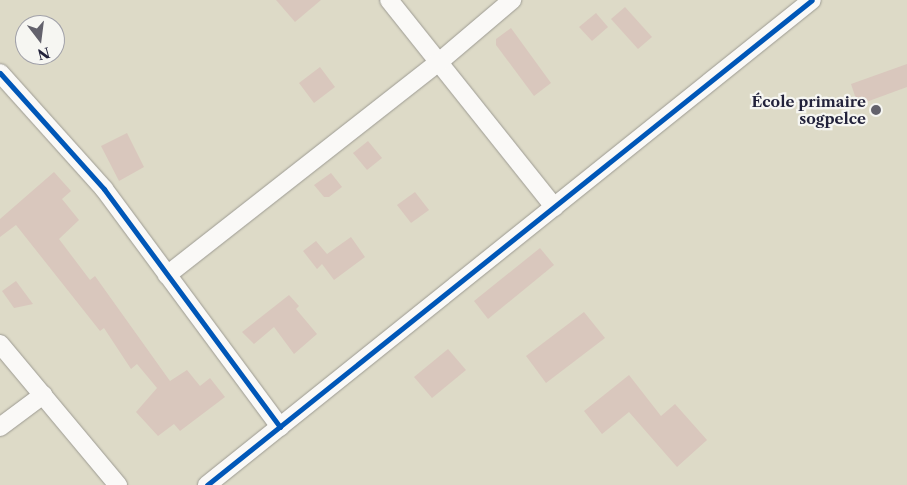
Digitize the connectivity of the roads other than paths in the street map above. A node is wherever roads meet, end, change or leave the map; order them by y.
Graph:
1 (389, 0) edge
2 (512, 0) edge
3 (812, 0) edge
4 (439, 62) junction
5 (0, 73) edge
6 (554, 207) junction
7 (167, 275) junction
8 (0, 344) edge
9 (42, 395) junction
10 (0, 427) edge
11 (280, 427) junction
12 (118, 485) edge
13 (207, 485) edge

1 - 4 street
2 - 4 street
3 - 6 street
4 - 6 street
4 - 7 street
5 - 7 street
6 - 11 street
7 - 11 street
8 - 9 street
9 - 10 street
9 - 12 street
11 - 13 street

